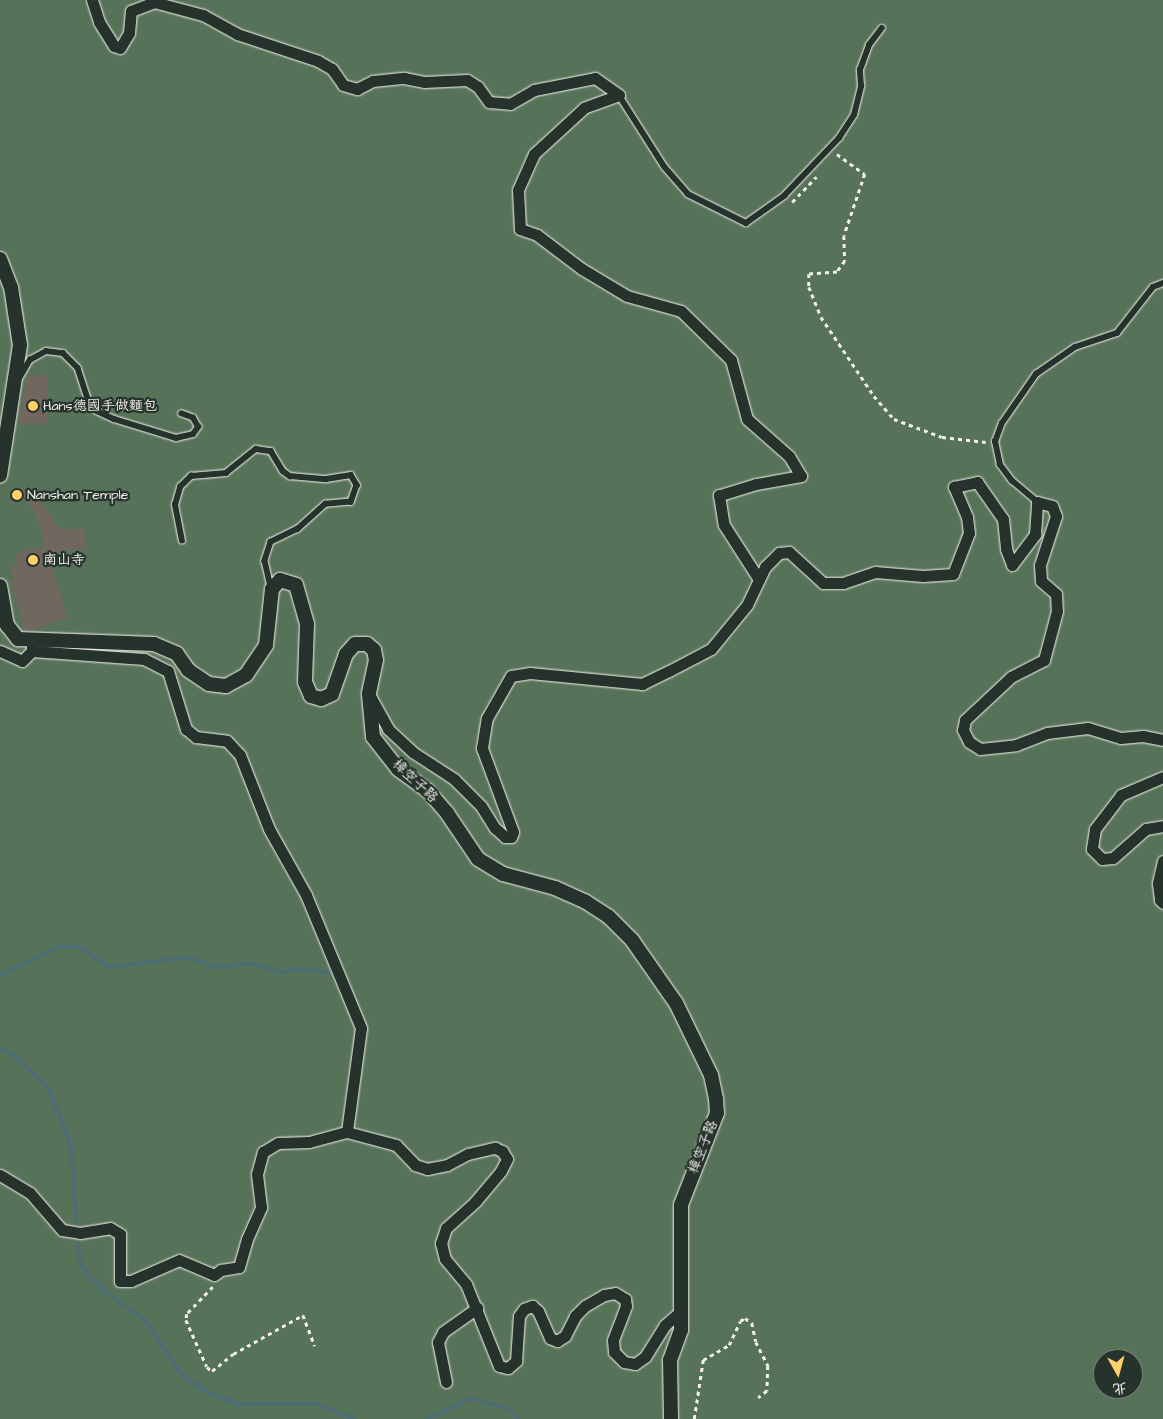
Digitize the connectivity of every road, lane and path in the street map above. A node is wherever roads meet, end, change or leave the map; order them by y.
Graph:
1 (92, 0) edge
2 (882, 28) dead end
3 (619, 96) junction
4 (832, 159) dead end
5 (820, 172) dead end
6 (789, 204) dead end
7 (0, 259) edge
8 (1163, 283) edge
9 (11, 392) junction
10 (182, 414) dead end
11 (995, 442) junction
12 (0, 475) edge
13 (1037, 502) junction
14 (182, 540) dead end
15 (758, 578) junction
16 (0, 586) edge
17 (272, 589) junction
18 (32, 646) junction
19 (0, 651) edge
20 (369, 694) junction
21 (1163, 740) edge
22 (1163, 777) edge
23 (1163, 826) edge
24 (1163, 861) edge
25 (1163, 903) edge
26 (347, 1132) junction
27 (0, 1175) edge
28 (214, 1276) junction
29 (477, 1308) junction
30 (681, 1310) junction
31 (315, 1346) dead end
32 (446, 1382) dead end
33 (758, 1398) dead end
34 (671, 1419) edge
35 (694, 1419) edge

1 - 3 street
2 - 3 lane
3 - 15 street
4 - 11 path
5 - 6 path
7 - 9 street
8 - 11 lane
9 - 10 lane
9 - 12 street
11 - 13 lane
13 - 15 street
13 - 21 street
14 - 17 lane
15 - 20 street
16 - 18 street
17 - 18 street
17 - 20 street, 樟空子路
18 - 19 street
18 - 26 street
20 - 30 street, 樟空子路
22 - 23 street
24 - 25 street
26 - 28 street
26 - 29 street
27 - 28 street
28 - 31 path
29 - 30 street
29 - 32 street
30 - 34 street, 樟空子路
33 - 35 path

